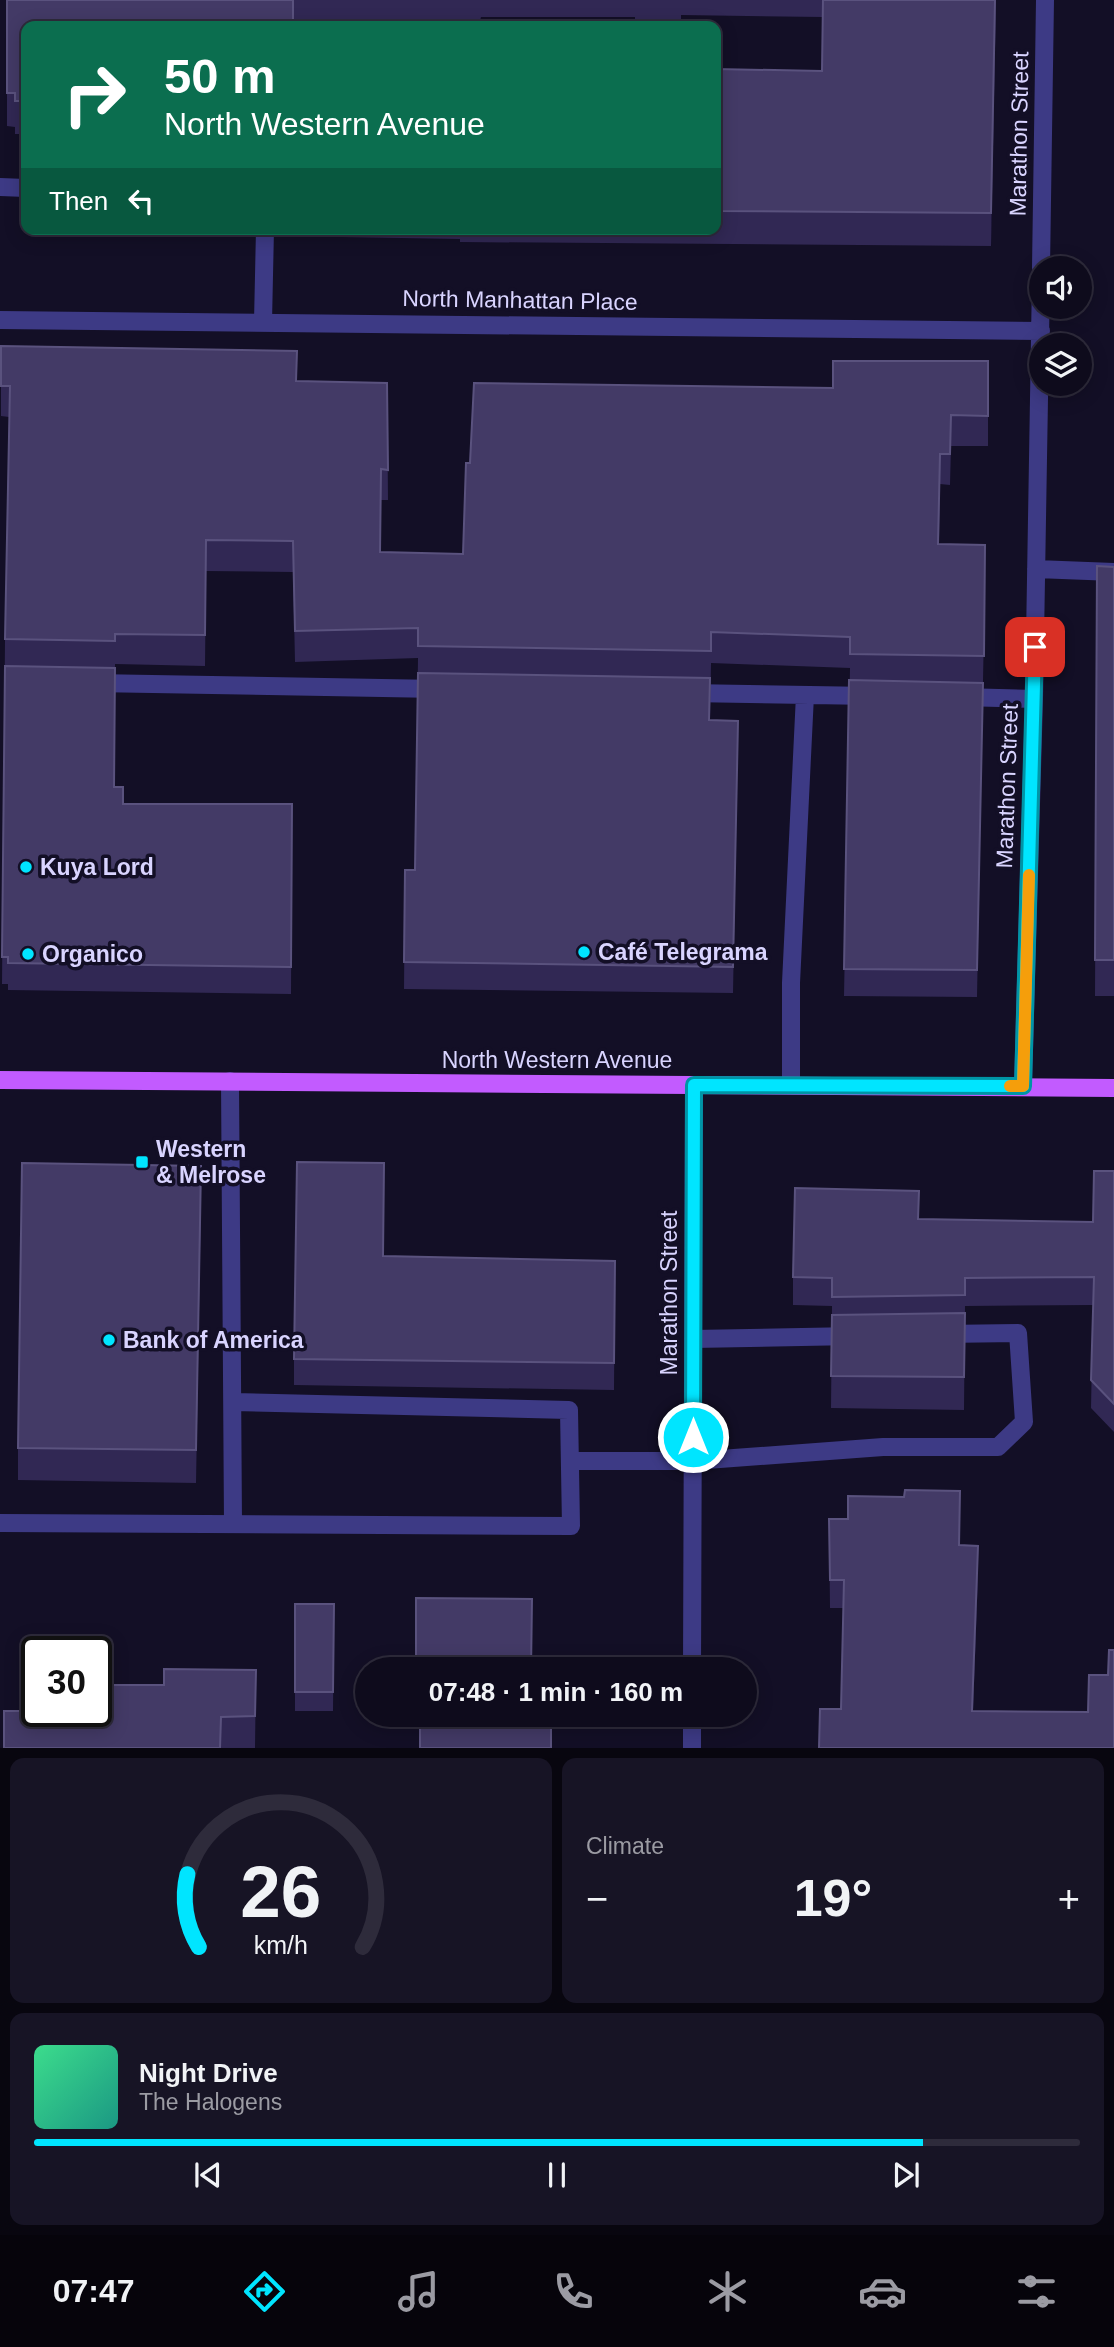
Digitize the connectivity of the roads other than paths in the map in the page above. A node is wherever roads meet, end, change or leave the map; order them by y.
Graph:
1 (1045, 0) edge
2 (0, 187) edge
3 (21, 188) edge
4 (265, 235) edge
5 (1041, 256) edge
6 (1041, 319) edge
7 (0, 320) edge
8 (263, 322) junction
9 (1041, 331) junction
10 (1036, 569) junction
11 (1114, 572) edge
12 (70, 682) edge
13 (459, 689) edge
14 (667, 692) edge
15 (805, 695) junction
16 (888, 696) edge
17 (943, 697) edge
18 (1034, 699) junction
19 (0, 1080) edge
20 (230, 1081) junction
21 (694, 1085) junction
22 (791, 1085) junction
23 (1023, 1086) junction
24 (1114, 1088) edge
25 (925, 1335) edge
26 (871, 1336) edge
27 (693, 1339) junction
28 (233, 1402) junction
29 (570, 1461) junction
30 (693, 1461) junction
31 (0, 1523) edge
32 (233, 1524) junction
33 (692, 1657) edge
34 (692, 1727) edge
35 (692, 1748) edge

1 - 5 street, Marathon Street
2 - 3 street
4 - 8 street
6 - 9 street, Marathon Street
7 - 8 street, North Manhattan Place
8 - 9 street, North Manhattan Place
9 - 10 street, Marathon Street
10 - 11 street
10 - 18 street, Marathon Street
12 - 13 street
14 - 15 street
15 - 16 street
15 - 22 street
17 - 18 street
18 - 23 street, Marathon Street
19 - 20 main road, North Western Avenue
20 - 21 main road, North Western Avenue
20 - 28 street
21 - 22 main road, North Western Avenue
21 - 27 street, Marathon Street
22 - 23 main road, North Western Avenue
23 - 24 main road, North Western Avenue
25 - 30 street
26 - 27 street
27 - 30 street, Marathon Street
28 - 29 street
28 - 32 street
29 - 30 street
29 - 32 street
30 - 33 street, Marathon Street
31 - 32 street
34 - 35 street

